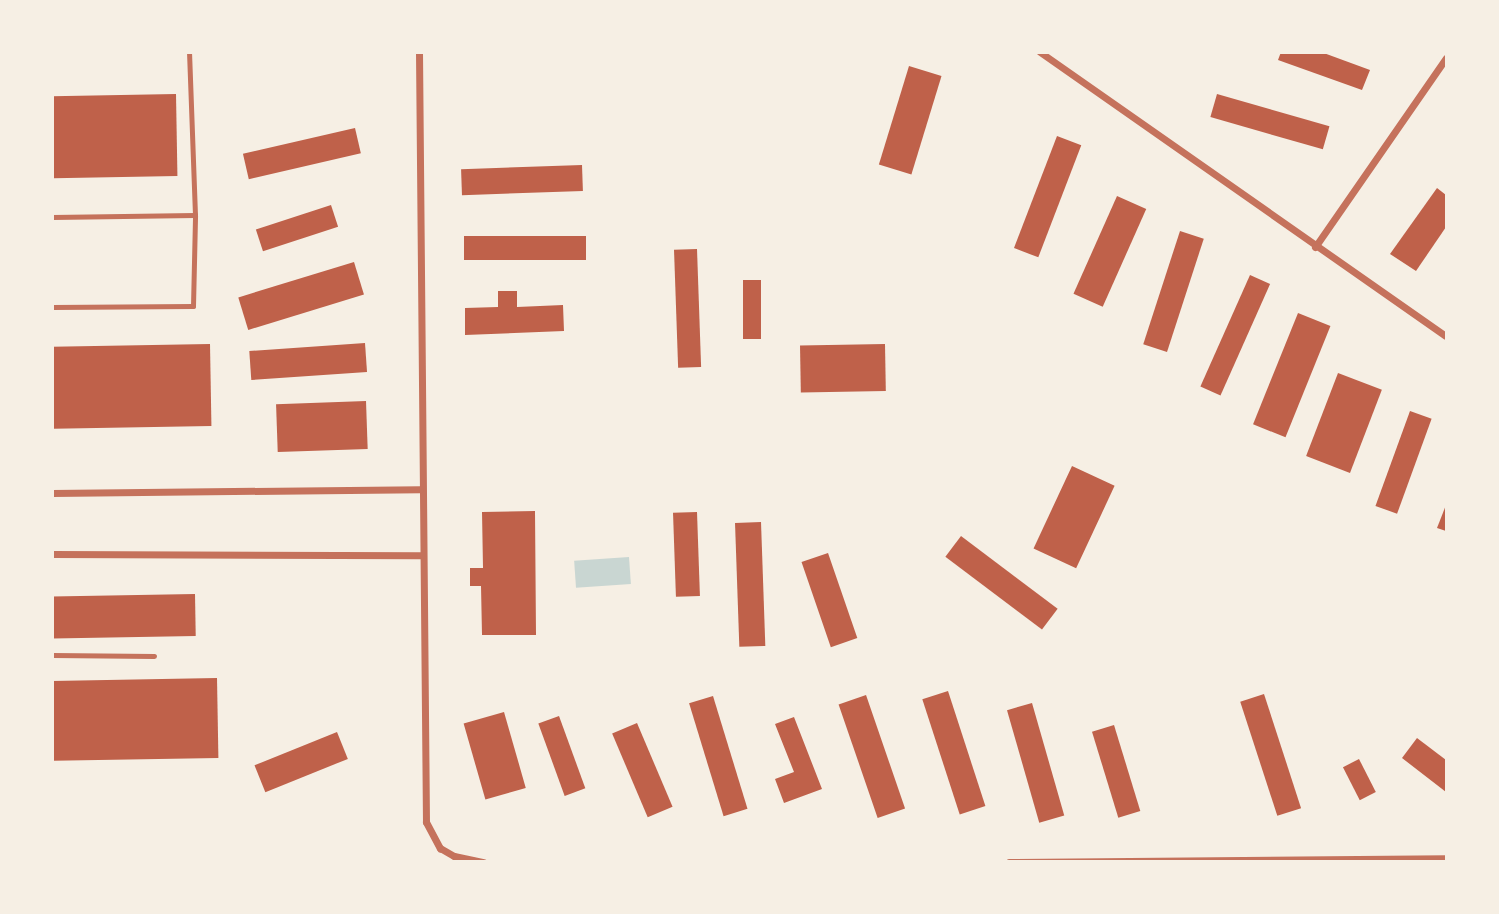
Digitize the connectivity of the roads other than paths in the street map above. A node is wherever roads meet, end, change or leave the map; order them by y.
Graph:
1 (189, 52) edge
2 (419, 52) edge
3 (1040, 52) edge
4 (1447, 58) edge
5 (195, 215) junction
6 (52, 217) edge
7 (1315, 247) junction
8 (52, 307) edge
9 (1447, 336) edge
10 (420, 489) junction
11 (52, 493) edge
12 (52, 554) edge
13 (421, 555) junction
14 (52, 655) edge
15 (154, 656) dead end
16 (1447, 858) edge
17 (483, 862) edge
18 (1009, 862) edge

1 - 5 lane
2 - 10 street
3 - 7 street
4 - 7 street
5 - 6 lane
5 - 8 lane
7 - 9 street
10 - 11 street
10 - 13 street
12 - 13 street
13 - 17 street
14 - 15 lane
16 - 18 street

